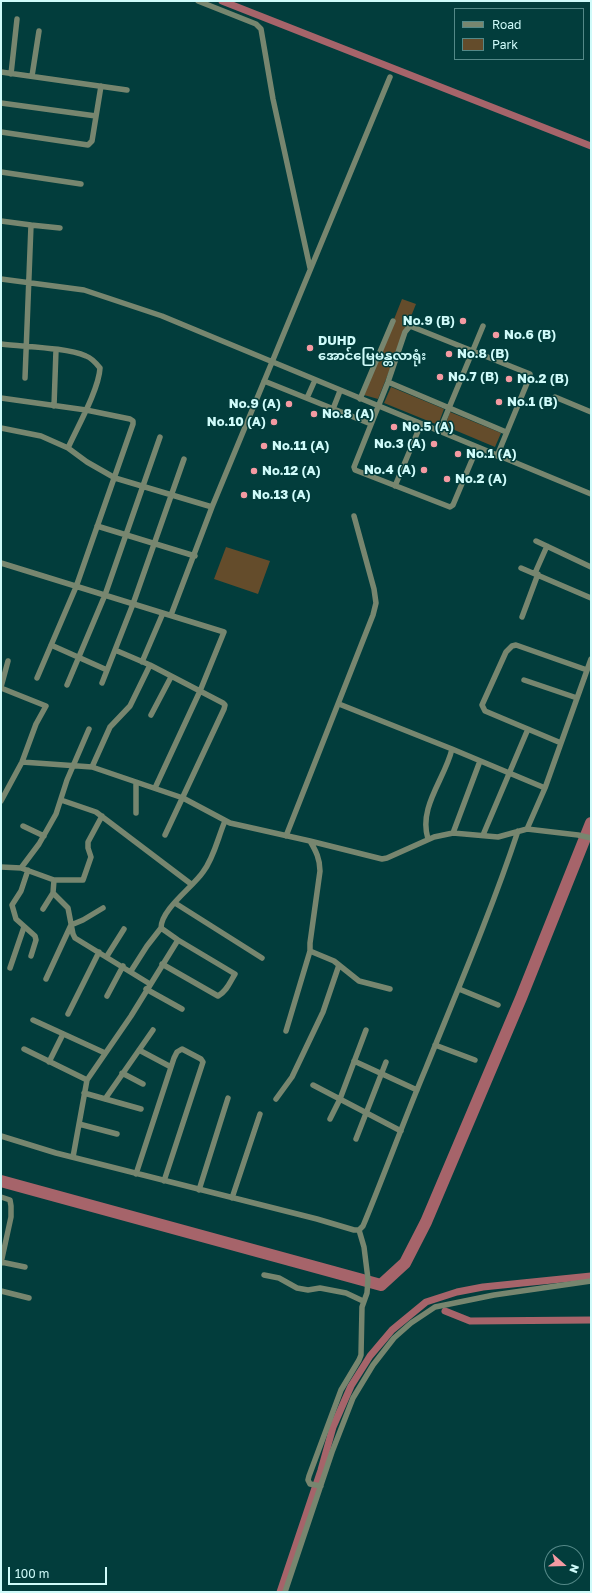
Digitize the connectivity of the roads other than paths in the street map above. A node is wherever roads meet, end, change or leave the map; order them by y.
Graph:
1 (198, 1) edge
2 (17, 19) dead end
3 (39, 32) dead end
4 (1, 72) edge
5 (11, 74) junction
6 (32, 76) junction
7 (390, 77) dead end
8 (101, 86) junction
9 (127, 90) dead end
10 (1, 103) edge
11 (96, 116) junction
12 (1, 132) edge
13 (1, 172) edge
14 (81, 184) dead end
15 (1, 221) edge
16 (32, 225) junction
17 (60, 228) dead end
18 (310, 269) junction
19 (1, 279) edge
20 (30, 282) junction
21 (393, 321) dead end
22 (483, 326) dead end
23 (1, 344) edge
24 (27, 347) junction
25 (56, 350) junction
26 (473, 351) junction
27 (271, 362) junction
28 (25, 378) dead end
29 (315, 380) junction
30 (264, 381) junction
31 (388, 382) junction
32 (340, 391) junction
33 (554, 396) dead end
34 (1, 398) edge
35 (307, 398) junction
36 (360, 399) junction
37 (54, 406) junction
38 (378, 406) junction
39 (449, 407) junction
40 (333, 409) junction
41 (86, 410) junction
42 (591, 412) edge
43 (371, 424) junction
44 (421, 424) junction
45 (1, 428) edge
46 (439, 432) junction
47 (506, 432) junction
48 (160, 436) dead end
49 (68, 448) junction
50 (477, 448) junction
51 (497, 456) junction
52 (184, 459) dead end
53 (115, 478) junction
54 (143, 486) junction
55 (395, 486) junction
56 (171, 494) junction
57 (591, 494) edge
58 (212, 508) junction
59 (354, 516) dead end
60 (97, 526) junction
61 (126, 535) junction
62 (536, 541) dead end
63 (154, 543) junction
64 (547, 546) junction
65 (195, 556) junction
66 (1, 563) edge
67 (591, 567) edge
68 (522, 568) dead end
69 (537, 574) junction
70 (76, 587) junction
71 (105, 595) junction
72 (591, 598) edge
73 (133, 604) junction
74 (163, 613) junction
75 (171, 615) junction
76 (522, 617) dead end
77 (51, 645) junction
78 (115, 650) junction
79 (79, 657) junction
80 (591, 659) edge
81 (8, 661) dead end
82 (142, 662) junction
83 (150, 665) junction
84 (107, 670) junction
85 (587, 670) junction
86 (171, 677) junction
87 (37, 678) dead end
88 (524, 680) dead end
89 (102, 683) dead end
90 (67, 685) dead end
91 (1, 688) edge
92 (200, 691) junction
93 (577, 698) junction
94 (339, 704) junction
95 (151, 715) dead end
96 (528, 729) junction
97 (89, 730) dead end
98 (561, 743) junction
99 (452, 749) junction
100 (480, 761) junction
101 (22, 762) junction
102 (73, 766) junction
103 (92, 767) junction
104 (509, 773) junction
105 (136, 782) junction
106 (155, 788) junction
107 (545, 788) junction
108 (183, 798) junction
109 (61, 800) junction
110 (1, 801) edge
111 (136, 813) dead end
112 (102, 816) junction
113 (225, 821) junction
114 (23, 826) dead end
115 (527, 829) junction
116 (518, 831) junction
117 (453, 833) junction
118 (165, 835) dead end
119 (483, 835) junction
120 (44, 836) junction
121 (286, 836) junction
122 (591, 838) edge
123 (428, 839) junction
124 (310, 841) junction
125 (1, 867) edge
126 (22, 868) junction
127 (28, 870) junction
128 (54, 880) junction
129 (191, 884) junction
130 (53, 893) junction
131 (174, 903) junction
132 (103, 908) dead end
133 (43, 909) dead end
134 (71, 925) junction
135 (24, 927) junction
136 (161, 928) junction
137 (124, 929) dead end
138 (178, 940) junction
139 (99, 952) junction
140 (310, 952) junction
141 (31, 956) dead end
142 (108, 956) junction
143 (262, 958) dead end
144 (162, 964) junction
145 (339, 965) junction
146 (123, 966) junction
147 (10, 968) dead end
148 (131, 971) junction
149 (46, 979) dead end
150 (150, 984) junction
151 (146, 989) junction
152 (390, 989) dead end
153 (459, 989) junction
154 (107, 996) dead end
155 (498, 1005) dead end
156 (182, 1009) dead end
157 (68, 1014) dead end
158 (33, 1020) dead end
159 (153, 1030) dead end
160 (366, 1030) dead end
161 (286, 1031) dead end
162 (63, 1034) junction
163 (435, 1045) junction
164 (24, 1049) dead end
165 (139, 1050) junction
166 (105, 1053) junction
167 (475, 1060) dead end
168 (354, 1061) junction
169 (49, 1062) junction
170 (386, 1062) dead end
171 (171, 1067) junction
172 (122, 1073) junction
173 (381, 1073) junction
174 (87, 1080) junction
175 (143, 1084) dead end
176 (313, 1085) dead end
177 (417, 1090) junction
178 (84, 1093) junction
179 (228, 1098) dead end
180 (105, 1099) junction
181 (276, 1099) dead end
182 (340, 1099) junction
183 (141, 1109) dead end
184 (366, 1113) junction
185 (260, 1114) dead end
186 (330, 1119) dead end
187 (79, 1124) junction
188 (401, 1131) junction
189 (117, 1134) dead end
190 (1, 1136) edge
191 (356, 1139) dead end
192 (73, 1157) junction
193 (136, 1174) junction
194 (164, 1181) junction
195 (199, 1190) junction
196 (1, 1197) edge
197 (232, 1198) junction
198 (359, 1230) junction
199 (1, 1263) edge
200 (25, 1267) dead end
201 (264, 1275) dead end
202 (591, 1281) edge
203 (1, 1291) edge
204 (29, 1298) dead end
205 (363, 1301) junction
206 (321, 1486) junction
207 (285, 1592) edge

1 - 18 street
2 - 5 street
3 - 6 street
4 - 5 street
5 - 6 street
6 - 8 street
7 - 18 street
8 - 9 street
8 - 11 street
10 - 11 street
11 - 12 street
13 - 14 street
15 - 16 street
16 - 17 street
16 - 20 street
18 - 27 street
19 - 20 street
20 - 24 street
20 - 27 street
21 - 36 street
22 - 26 street
23 - 24 street
24 - 25 street
24 - 28 street
25 - 37 street
25 - 41 street
26 - 31 street
26 - 39 street
26 - 47 street
27 - 29 street
27 - 30 street
29 - 32 street
29 - 35 street
30 - 35 street
30 - 58 street
31 - 38 street
31 - 39 street
32 - 36 street
32 - 40 street
33 - 42 street
34 - 37 street
35 - 40 street
36 - 38 street
37 - 41 street
38 - 43 street
38 - 44 street
39 - 46 street
39 - 47 street
40 - 43 street
41 - 49 street
41 - 53 street
43 - 55 street
44 - 46 street
44 - 55 street
45 - 49 street
46 - 50 street
47 - 51 street
48 - 54 street
49 - 53 street
50 - 51 street
50 - 55 street
51 - 57 street
52 - 56 street
53 - 54 street
53 - 60 street
54 - 56 street
54 - 61 street
56 - 58 street
56 - 63 street
58 - 65 street
59 - 94 street
60 - 61 street
60 - 70 street
61 - 63 street
61 - 71 street
62 - 64 street
63 - 65 street
63 - 73 street
64 - 67 street
64 - 69 street
65 - 75 street
66 - 70 street
68 - 69 street
69 - 72 street
69 - 76 street
70 - 71 street
70 - 77 street
71 - 73 street
71 - 79 street
73 - 74 street
73 - 78 street
74 - 75 street
74 - 82 street
75 - 92 street
77 - 79 street
77 - 87 street
78 - 82 street
78 - 84 street
79 - 84 street
79 - 90 street
80 - 85 street
81 - 91 street
82 - 83 street
83 - 86 street
83 - 103 street
84 - 89 street
85 - 93 street
85 - 96 street
86 - 92 street
86 - 95 street
88 - 93 street
91 - 101 street
92 - 106 street
92 - 108 street
93 - 98 street
94 - 99 street
94 - 121 street
96 - 98 street
96 - 104 street
97 - 102 street
98 - 107 street
99 - 100 street
99 - 123 street
100 - 104 street
100 - 117 street
101 - 102 street
101 - 110 street
102 - 103 street
102 - 109 street
103 - 105 street
104 - 107 street
104 - 119 street
105 - 106 street
105 - 111 street
106 - 108 street
107 - 115 street
108 - 113 street
108 - 118 street
109 - 112 street
109 - 120 street
112 - 128 street
112 - 129 street
113 - 121 street
113 - 129 street
114 - 120 street
115 - 116 street
115 - 122 street
116 - 119 street
116 - 153 street
117 - 119 street
117 - 123 street
120 - 126 street
121 - 124 street
123 - 124 street
124 - 140 street
125 - 126 street
126 - 127 street
127 - 128 street
127 - 135 street
128 - 130 street
129 - 131 street
130 - 133 street
130 - 134 street
131 - 136 street
131 - 143 street
132 - 134 street
134 - 139 street
134 - 149 street
135 - 141 street
135 - 147 street
136 - 138 street
136 - 148 street
137 - 142 street
138 - 144 street
138 - 144 street
139 - 142 street
139 - 157 street
140 - 145 street
140 - 161 street
142 - 146 street
144 - 150 street
145 - 152 street
145 - 181 street
146 - 148 street
146 - 154 street
148 - 150 street
150 - 151 street
151 - 156 street
151 - 166 street
153 - 155 street
153 - 163 street
158 - 162 street
159 - 165 street
160 - 168 street
162 - 166 street
162 - 169 street
163 - 167 street
163 - 177 street
164 - 169 street
165 - 171 street
165 - 172 street
166 - 174 street
168 - 173 street
168 - 182 street
169 - 174 street
170 - 173 street
171 - 193 street
171 - 194 street
172 - 175 street
172 - 180 street
173 - 177 street
173 - 184 street
174 - 178 street
176 - 182 street
177 - 188 street
178 - 180 street
178 - 187 street
179 - 195 street
180 - 183 street
182 - 184 street
182 - 186 street
184 - 188 street
184 - 191 street
185 - 197 street
187 - 189 street
187 - 192 street
188 - 198 street
190 - 192 street
192 - 193 street
193 - 194 street
194 - 195 street
195 - 197 street
196 - 199 street
197 - 198 street
198 - 205 street
199 - 200 street
201 - 205 street
202 - 206 street
203 - 204 street
205 - 206 street
206 - 207 street

